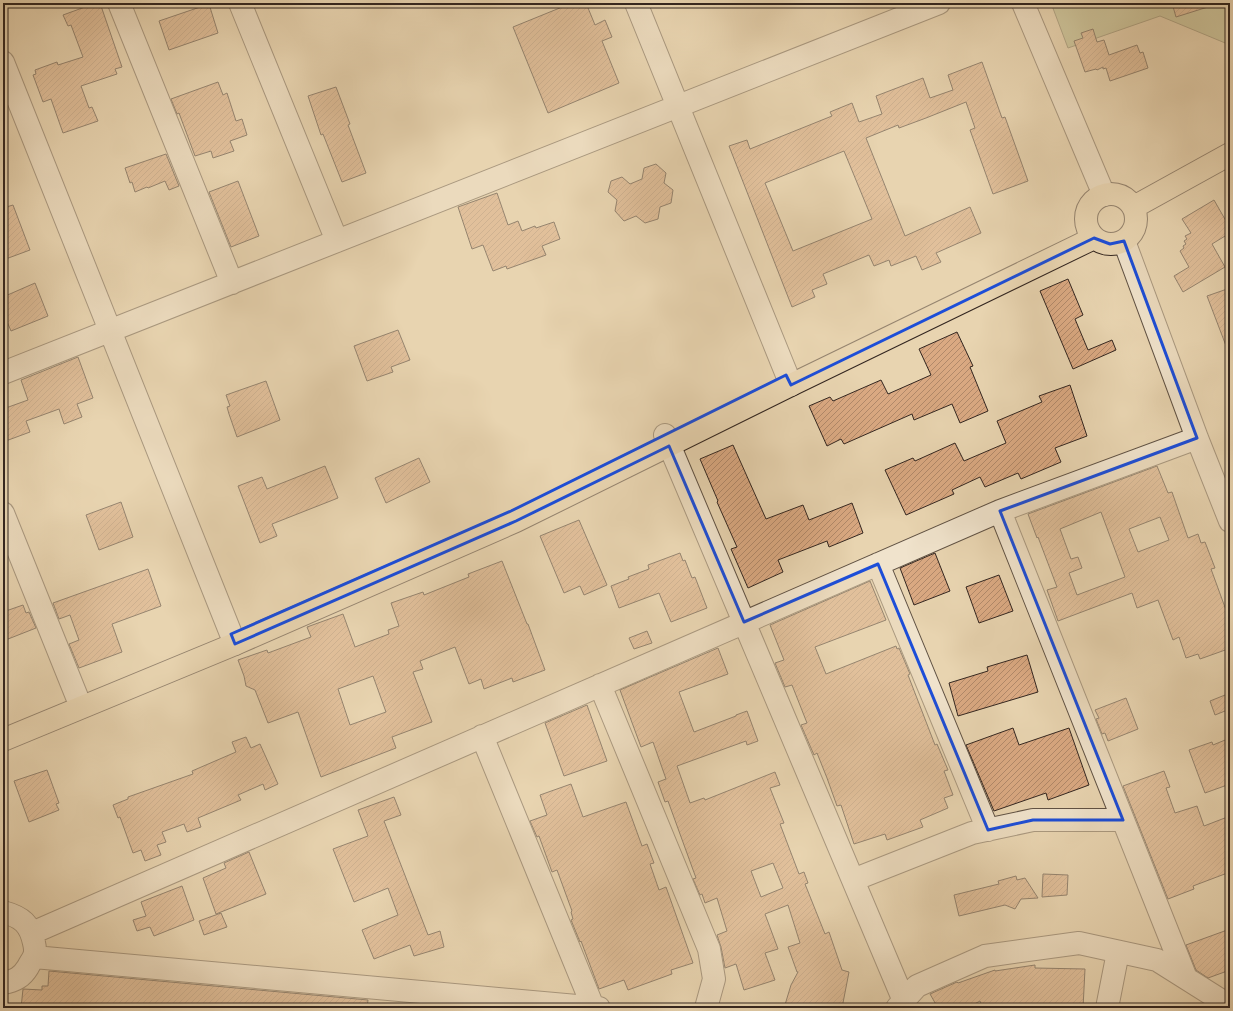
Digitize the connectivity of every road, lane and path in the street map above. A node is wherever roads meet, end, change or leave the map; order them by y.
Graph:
1 (119, 3) edge
2 (240, 3) edge
3 (636, 3) edge
4 (939, 3) edge
5 (1023, 3) edge
6 (3, 62) edge
7 (678, 106) junction
8 (1230, 154) edge
9 (1104, 195) junction
10 (1134, 208) junction
11 (1090, 232) junction
12 (1124, 240) junction
13 (337, 241) junction
14 (232, 283) junction
15 (110, 331) junction
16 (3, 373) edge
17 (789, 380) junction
18 (1196, 438) junction
19 (667, 440) junction
20 (1000, 511) junction
21 (3, 513) edge
22 (1230, 521) edge
23 (878, 564) junction
24 (744, 622) junction
25 (233, 639) junction
26 (600, 685) junction
27 (77, 697) junction
28 (3, 728) edge
29 (482, 736) junction
30 (3, 740) edge
31 (1123, 820) junction
32 (988, 830) junction
33 (853, 880) junction
34 (3, 912) edge
35 (32, 933) junction
36 (1118, 952) junction
37 (34, 957) junction
38 (1186, 978) junction
39 (3, 983) edge
40 (900, 1004) edge
41 (1230, 1006) edge
42 (596, 1008) edge
43 (706, 1008) edge
44 (1107, 1008) edge

1 - 14 street
2 - 13 street
3 - 7 street
4 - 7 street
5 - 9 street
6 - 15 street
7 - 13 street
7 - 17 street
8 - 10 main road
9 - 10 main road
9 - 11 main road
10 - 12 main road
11 - 12 main road
11 - 17 main road
12 - 18 street
13 - 14 street
14 - 15 street
15 - 16 street
15 - 25 street
17 - 19 main road
18 - 20 street
18 - 22 street
19 - 24 street
19 - 25 main road
20 - 23 street
20 - 31 street
21 - 27 street
23 - 24 street
23 - 32 street
24 - 26 street
24 - 33 street
25 - 27 main road
25 - 30 main road
26 - 29 street
26 - 43 street
27 - 28 main road
29 - 35 street
29 - 42 street
31 - 32 street
31 - 38 street
32 - 33 street
33 - 40 street
34 - 35 street
35 - 37 street
36 - 38 street
36 - 40 street
36 - 44 street
37 - 39 street
37 - 42 street
38 - 41 street

